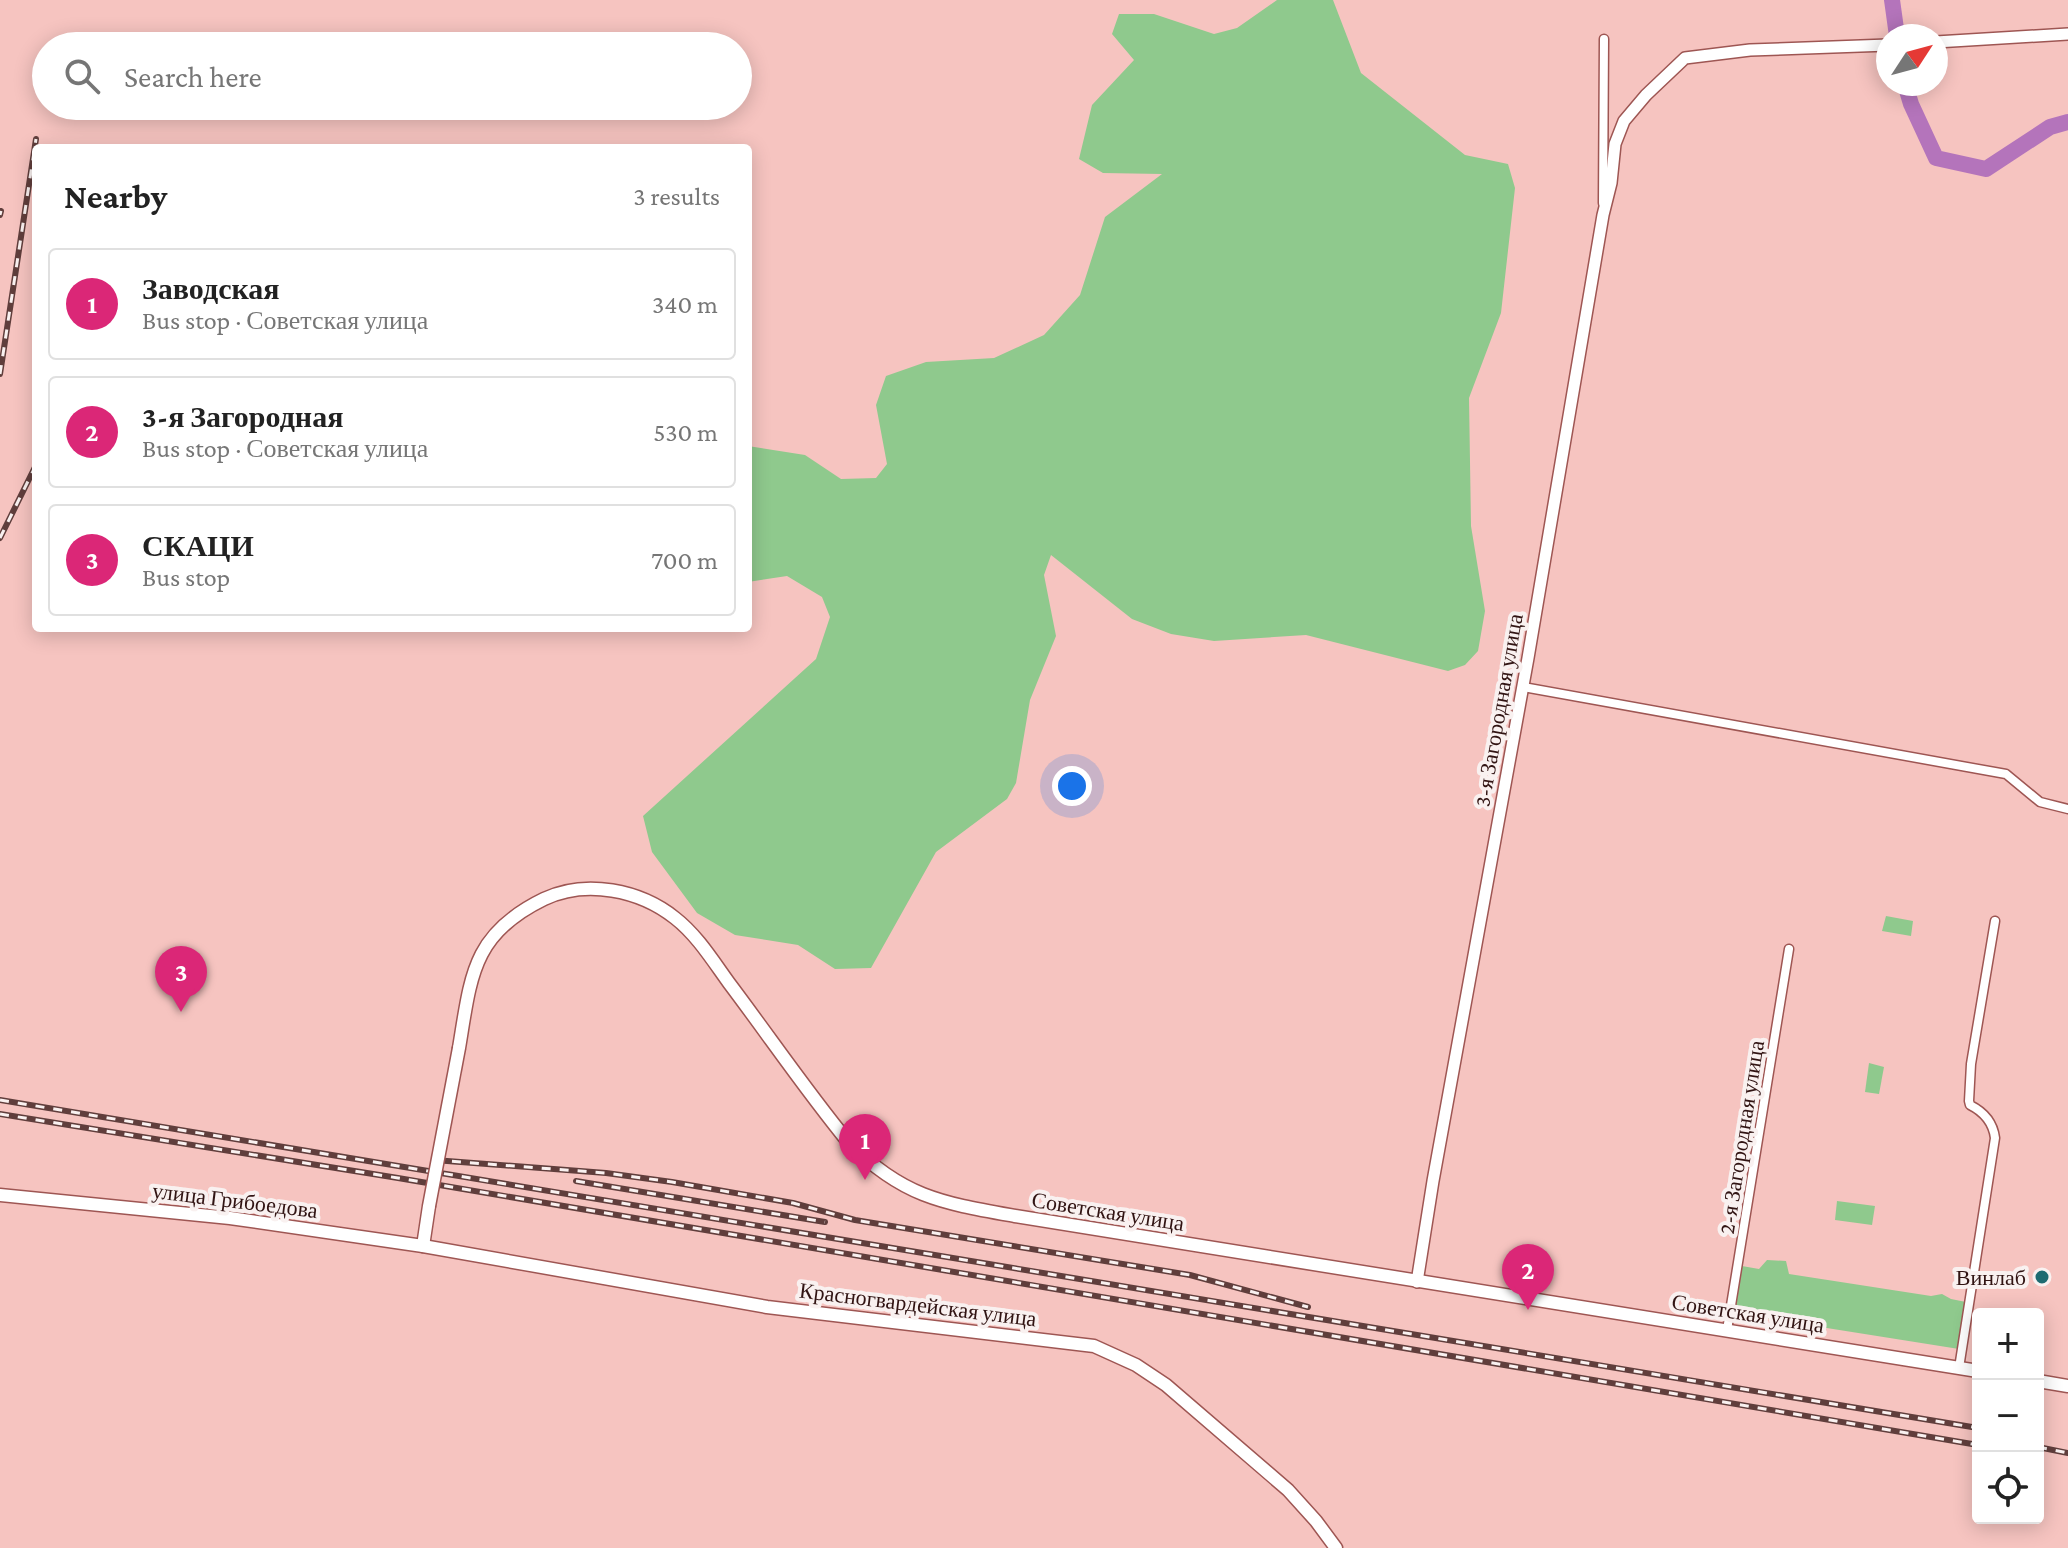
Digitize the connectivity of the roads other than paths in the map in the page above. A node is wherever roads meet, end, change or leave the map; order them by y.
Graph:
1 (2068, 34) edge
2 (1604, 39) dead end
3 (1948, 41) edge
4 (1876, 45) edge
5 (1603, 215) junction
6 (1523, 687) junction
7 (2068, 809) edge
8 (1995, 921) dead end
9 (1789, 949) dead end
10 (0, 1195) edge
11 (423, 1246) junction
12 (1417, 1282) junction
13 (1727, 1330) junction
14 (1959, 1368) junction
15 (1972, 1370) edge
16 (2044, 1382) edge
17 (2068, 1386) edge
18 (1336, 1548) edge

1 - 3 main road
2 - 5 street
4 - 5 main road, 3-я Загородная улица
5 - 6 main road, 3-я Загородная улица
6 - 7 street
6 - 12 main road, 3-я Загородная улица
8 - 14 street
9 - 13 street, 2-я Загородная улица
10 - 11 main road, улица Грибоедова
11 - 12 main road, Советская улица, bridge
11 - 18 main road, Красногвардейская улица
12 - 13 main road, Советская улица
13 - 14 main road, Советская улица
14 - 15 main road, Советская улица
16 - 17 main road

